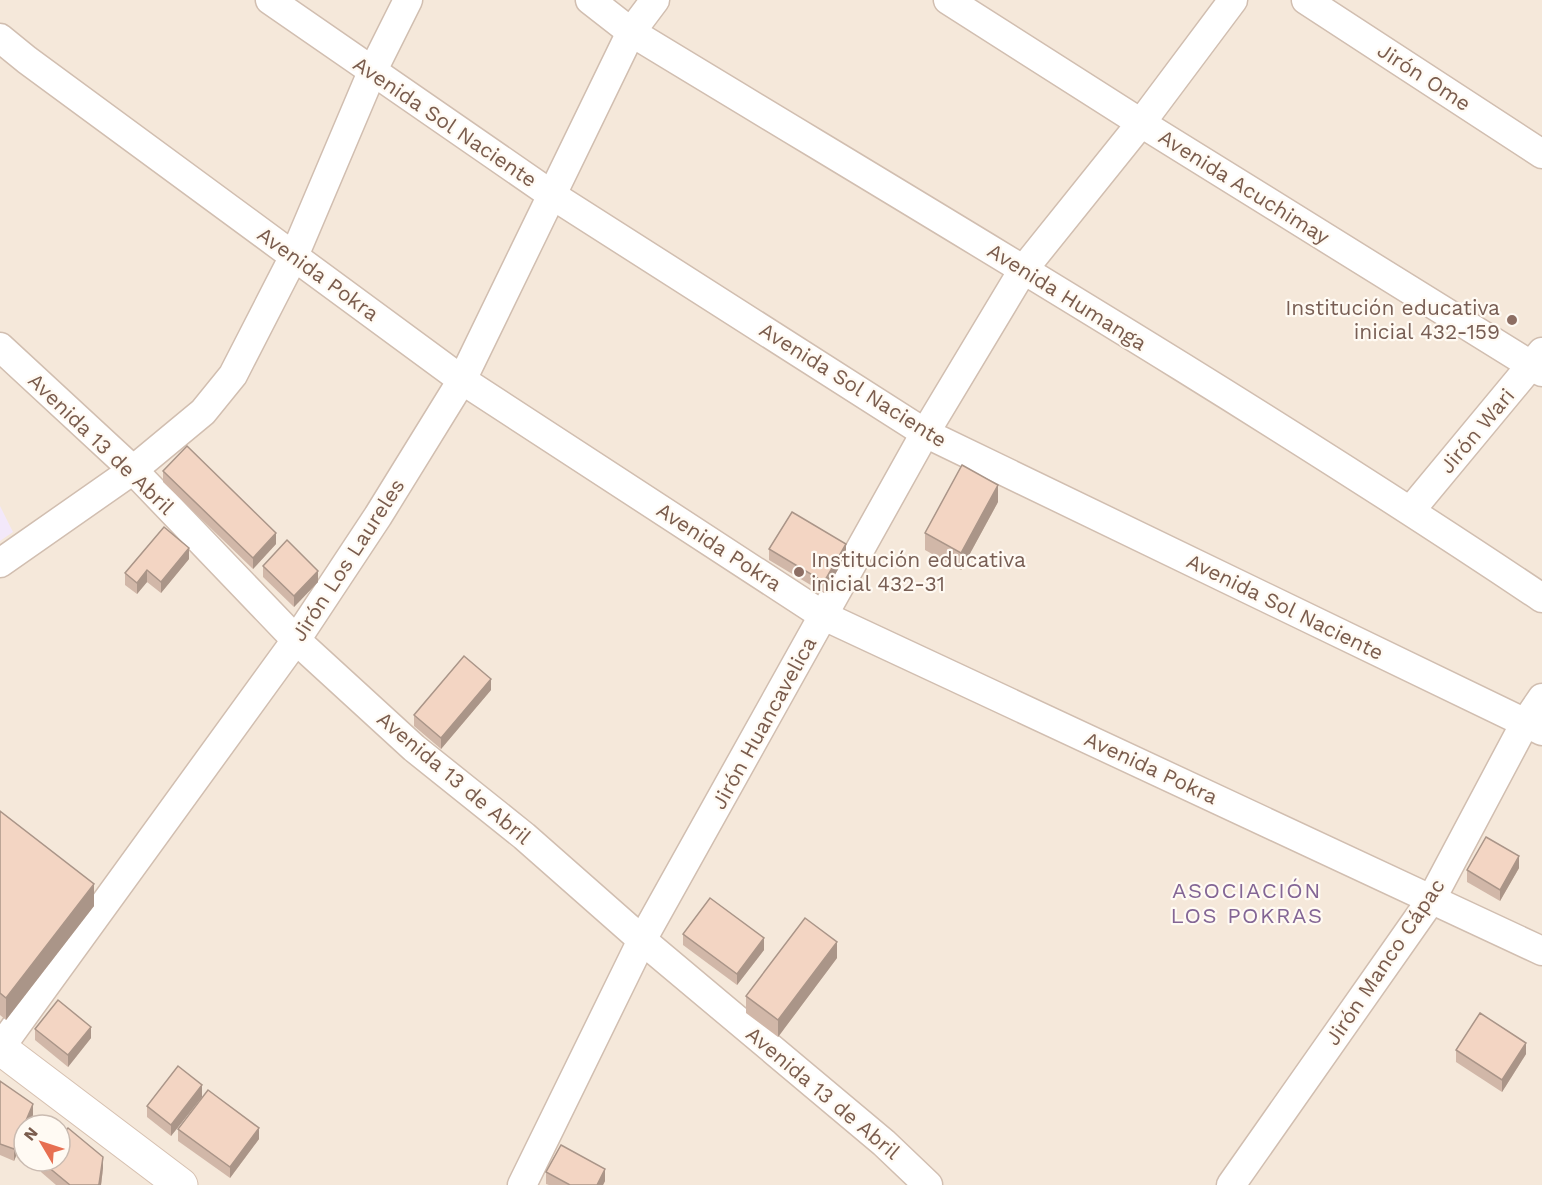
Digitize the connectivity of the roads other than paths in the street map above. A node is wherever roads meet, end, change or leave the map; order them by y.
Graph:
1 (270, 0) edge
2 (408, 0) edge
3 (590, 0) edge
4 (655, 0) edge
5 (948, 0) edge
6 (1233, 0) edge
7 (1306, 0) edge
8 (631, 32) junction
9 (0, 38) edge
10 (372, 72) junction
11 (1141, 123) junction
12 (1542, 154) edge
13 (552, 195) junction
14 (294, 256) junction
15 (1023, 270) junction
16 (0, 347) edge
17 (1539, 363) edge
18 (462, 380) junction
19 (925, 433) junction
20 (133, 470) junction
21 (1411, 510) junction
22 (0, 563) edge
23 (1542, 598) edge
24 (824, 616) junction
25 (296, 640) junction
26 (1542, 698) edge
27 (1533, 727) edge
28 (1431, 900) junction
29 (642, 940) junction
30 (1542, 951) edge
31 (0, 1048) edge
32 (171, 1182) edge
33 (522, 1185) edge
34 (928, 1185) edge
35 (1232, 1185) edge

1 - 10 street, Avenida Sol Naciente
2 - 10 street
3 - 8 street, Avenida Humanga
4 - 8 street, Jirón Los Laureles
5 - 11 street, Avenida Acuchimay
6 - 11 street, Jirón Huancavelica
7 - 12 street, Jirón Ome
8 - 13 street, Jirón Los Laureles
8 - 15 street, Avenida Humanga
9 - 14 street, Avenida Pokra
10 - 13 street, Avenida Sol Naciente
10 - 14 street
11 - 15 street, Jirón Huancavelica
11 - 17 street, Avenida Acuchimay
13 - 18 street, Jirón Los Laureles
13 - 19 street, Avenida Sol Naciente
14 - 18 street, Avenida Pokra
14 - 20 street
15 - 19 street, Jirón Huancavelica
15 - 21 street, Avenida Humanga
16 - 20 street, Avenida 13 de Abril
17 - 21 street, Jirón Wari
18 - 24 street, Avenida Pokra
18 - 25 street, Jirón Los Laureles
19 - 24 street, Jirón Huancavelica
19 - 27 street, Avenida Sol Naciente
20 - 22 street
20 - 25 street, Avenida 13 de Abril
21 - 23 street, Avenida Humanga
24 - 28 street, Avenida Pokra
24 - 29 street, Jirón Huancavelica
25 - 29 street, Avenida 13 de Abril
25 - 31 street, Jirón Los Laureles
26 - 27 street, Jirón Manco Cápac
27 - 28 street, Jirón Manco Cápac
28 - 30 street, Avenida Pokra
28 - 35 street, Jirón Manco Cápac
29 - 33 street, Jirón Huancavelica
29 - 34 street, Avenida 13 de Abril
31 - 32 street

